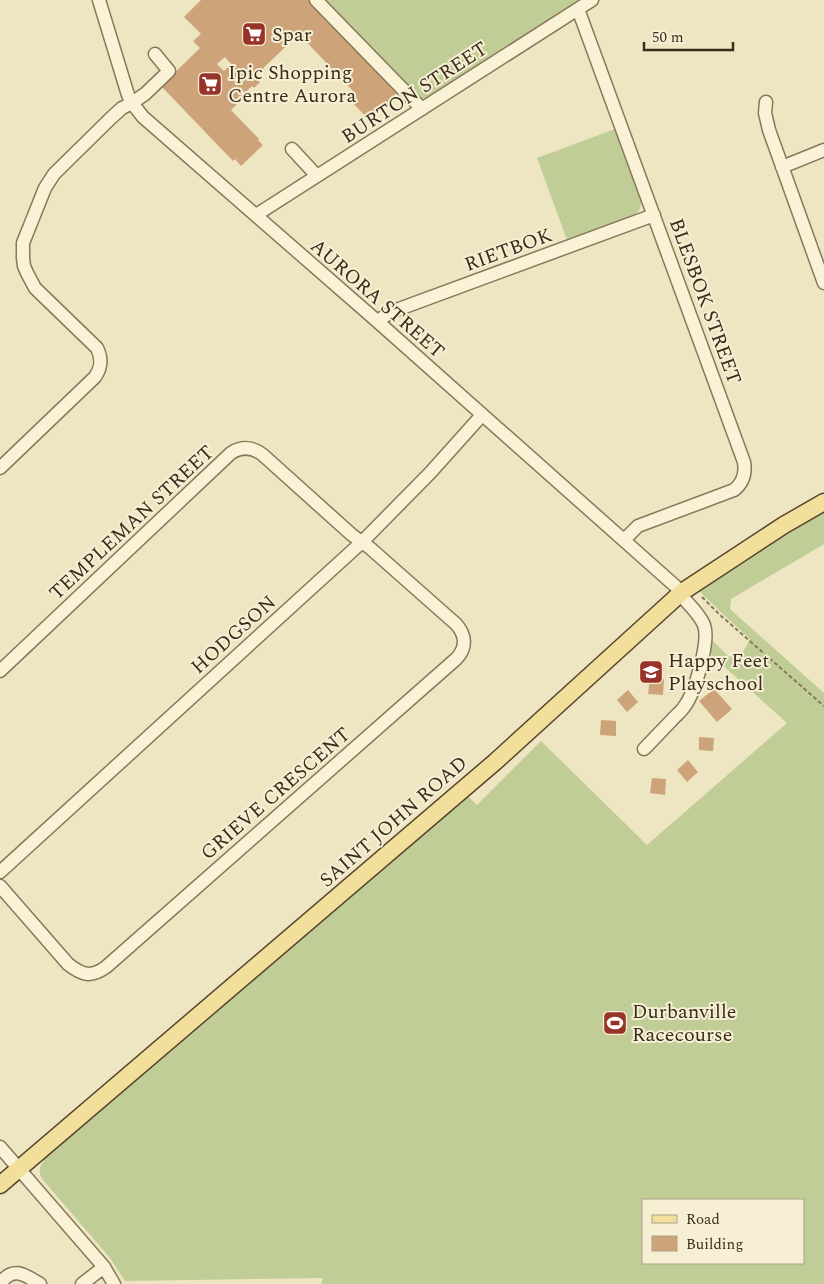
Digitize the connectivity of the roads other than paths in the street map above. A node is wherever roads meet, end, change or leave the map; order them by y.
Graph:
1 (100, 0) edge
2 (316, 0) edge
3 (592, 0) edge
4 (578, 9) junction
5 (155, 54) dead end
6 (766, 102) dead end
7 (132, 104) junction
8 (422, 109) junction
9 (292, 149) dead end
10 (824, 150) edge
11 (782, 167) junction
12 (317, 176) junction
13 (256, 215) junction
14 (654, 215) junction
15 (824, 283) edge
16 (377, 322) junction
17 (482, 415) junction
18 (0, 468) edge
19 (824, 502) edge
20 (624, 540) junction
21 (362, 542) junction
22 (685, 591) junction
23 (0, 671) edge
24 (644, 749) dead end
25 (0, 872) edge
26 (0, 886) edge
27 (0, 1147) edge
28 (19, 1169) junction
29 (0, 1186) edge
30 (104, 1267) junction
31 (0, 1284) edge
32 (40, 1284) edge
33 (82, 1284) edge
34 (114, 1284) edge

1 - 7 street, AURORA STREET
2 - 8 street
3 - 4 street, BURTON STREET
4 - 8 street, BURTON STREET
4 - 14 street, BLESBOK STREET
5 - 7 street
6 - 11 street
7 - 13 street, AURORA STREET
7 - 18 street
8 - 12 street, BURTON STREET
9 - 12 street
10 - 11 street
11 - 15 street
12 - 13 street, BURTON STREET
13 - 16 street, AURORA STREET
14 - 16 street, RIETBOK
14 - 20 street, BLESBOK STREET
16 - 17 street, AURORA STREET
17 - 20 street, AURORA STREET
17 - 21 street, HODGSON
19 - 22 main road, SAINT JOHN ROAD
20 - 22 street, AURORA STREET
21 - 23 street, TEMPLEMAN STREET
21 - 25 street, HODGSON
21 - 26 street, GRIEVE CRESCENT
22 - 24 street, AURORA STREET
22 - 28 main road, SAINT JOHN ROAD
27 - 28 street
28 - 29 main road, SAINT JOHN ROAD
28 - 30 street
30 - 33 street
30 - 34 street
31 - 32 street

